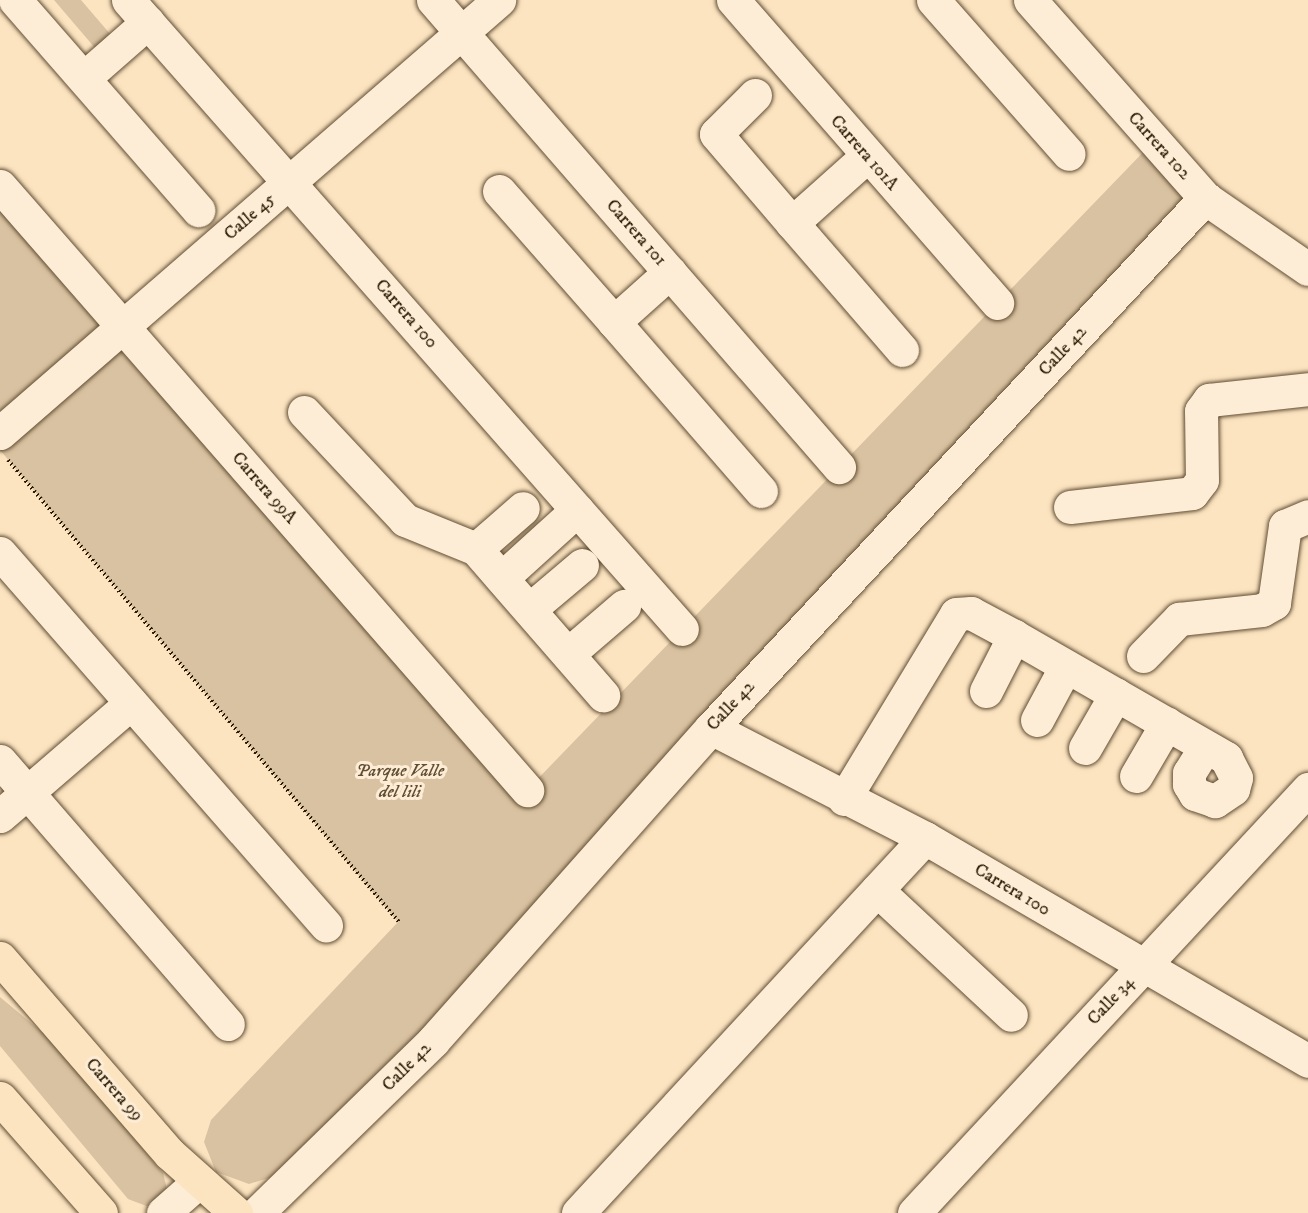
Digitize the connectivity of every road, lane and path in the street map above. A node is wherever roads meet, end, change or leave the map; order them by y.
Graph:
1 (15, 0) edge
2 (434, 0) edge
3 (499, 0) edge
4 (733, 0) edge
5 (1030, 0) edge
6 (938, 2) edge
7 (138, 11) edge
8 (462, 32) junction
9 (84, 78) junction
10 (755, 95) dead end
11 (1069, 154) dead end
12 (867, 156) junction
13 (291, 182) junction
14 (0, 186) edge
15 (499, 191) dead end
16 (1205, 198) junction
17 (198, 210) dead end
18 (792, 223) junction
19 (1308, 269) edge
20 (670, 272) junction
21 (997, 303) dead end
22 (614, 322) junction
23 (123, 327) junction
24 (902, 350) dead end
25 (1308, 389) edge
26 (304, 412) dead end
27 (0, 434) edge
28 (0, 450) edge
29 (839, 467) dead end
30 (761, 491) dead end
31 (1070, 507) dead end
32 (523, 508) dead end
33 (576, 510) junction
34 (1308, 516) edge
35 (476, 549) junction
36 (0, 553) edge
37 (582, 565) dead end
38 (503, 577) junction
39 (624, 606) dead end
40 (530, 609) junction
41 (682, 629) dead end
42 (1014, 636) junction
43 (568, 654) junction
44 (1143, 656) dead end
45 (1066, 666) junction
46 (986, 691) dead end
47 (1116, 694) junction
48 (603, 695) dead end
49 (131, 703) junction
50 (1037, 720) dead end
51 (1167, 723) junction
52 (711, 728) junction
53 (1085, 748) dead end
54 (1204, 749) dead end
55 (0, 761) edge
56 (1136, 776) dead end
57 (1308, 789) edge
58 (527, 790) dead end
59 (27, 792) junction
60 (844, 799) junction
61 (0, 816) edge
62 (925, 838) junction
63 (877, 890) junction
64 (399, 922) dead end
65 (326, 926) dead end
66 (0, 958) edge
67 (1142, 968) junction
68 (1011, 1015) dead end
69 (228, 1024) dead end
70 (1308, 1061) edge
71 (0, 1098) edge
72 (197, 1183) junction
73 (100, 1213) edge
74 (163, 1213) edge
75 (236, 1213) edge
76 (257, 1213) edge
77 (578, 1213) edge
78 (916, 1213) edge

1 - 9 street
2 - 8 street, Carrera 101
3 - 8 street, Calle 45
4 - 12 street, Carrera 101A
5 - 16 street, Carrera 102
6 - 11 street
7 - 9 street
7 - 13 street, Carrera 100
8 - 13 street, Calle 45
8 - 20 street, Carrera 101
9 - 17 street
10 - 18 street
12 - 18 street
12 - 21 street, Carrera 101A
13 - 23 street, Calle 45
13 - 33 street, Carrera 100
14 - 23 street, Carrera 99A
15 - 22 street
16 - 19 street, Carrera 102
16 - 52 street, Calle 42
18 - 24 street
20 - 22 street
20 - 29 street, Carrera 101
22 - 30 street
23 - 27 street, Calle 45
23 - 58 street, Carrera 99A
25 - 31 street
26 - 35 street
28 - 64 path
32 - 35 street
33 - 38 street
33 - 41 street, Carrera 100
34 - 44 street
35 - 38 street
36 - 49 street
37 - 40 street
38 - 40 street
39 - 43 street
40 - 43 street
42 - 45 street
42 - 46 street
42 - 60 street
43 - 48 street
45 - 47 street
45 - 50 street
47 - 51 street
47 - 53 street
49 - 59 street
49 - 65 street
51 - 54 street
51 - 56 street
52 - 60 street, Carrera 100
52 - 76 street, Calle 42
55 - 59 street
57 - 67 street, Calle 34
59 - 61 street
59 - 69 street
60 - 62 street, Carrera 100
62 - 63 street
62 - 67 street, Carrera 100
63 - 68 street
63 - 77 street
66 - 72 main road, Carrera 99
67 - 70 street, Carrera 100
67 - 78 street, Calle 34
71 - 73 main road
72 - 74 street
72 - 75 main road, Carrera 99

